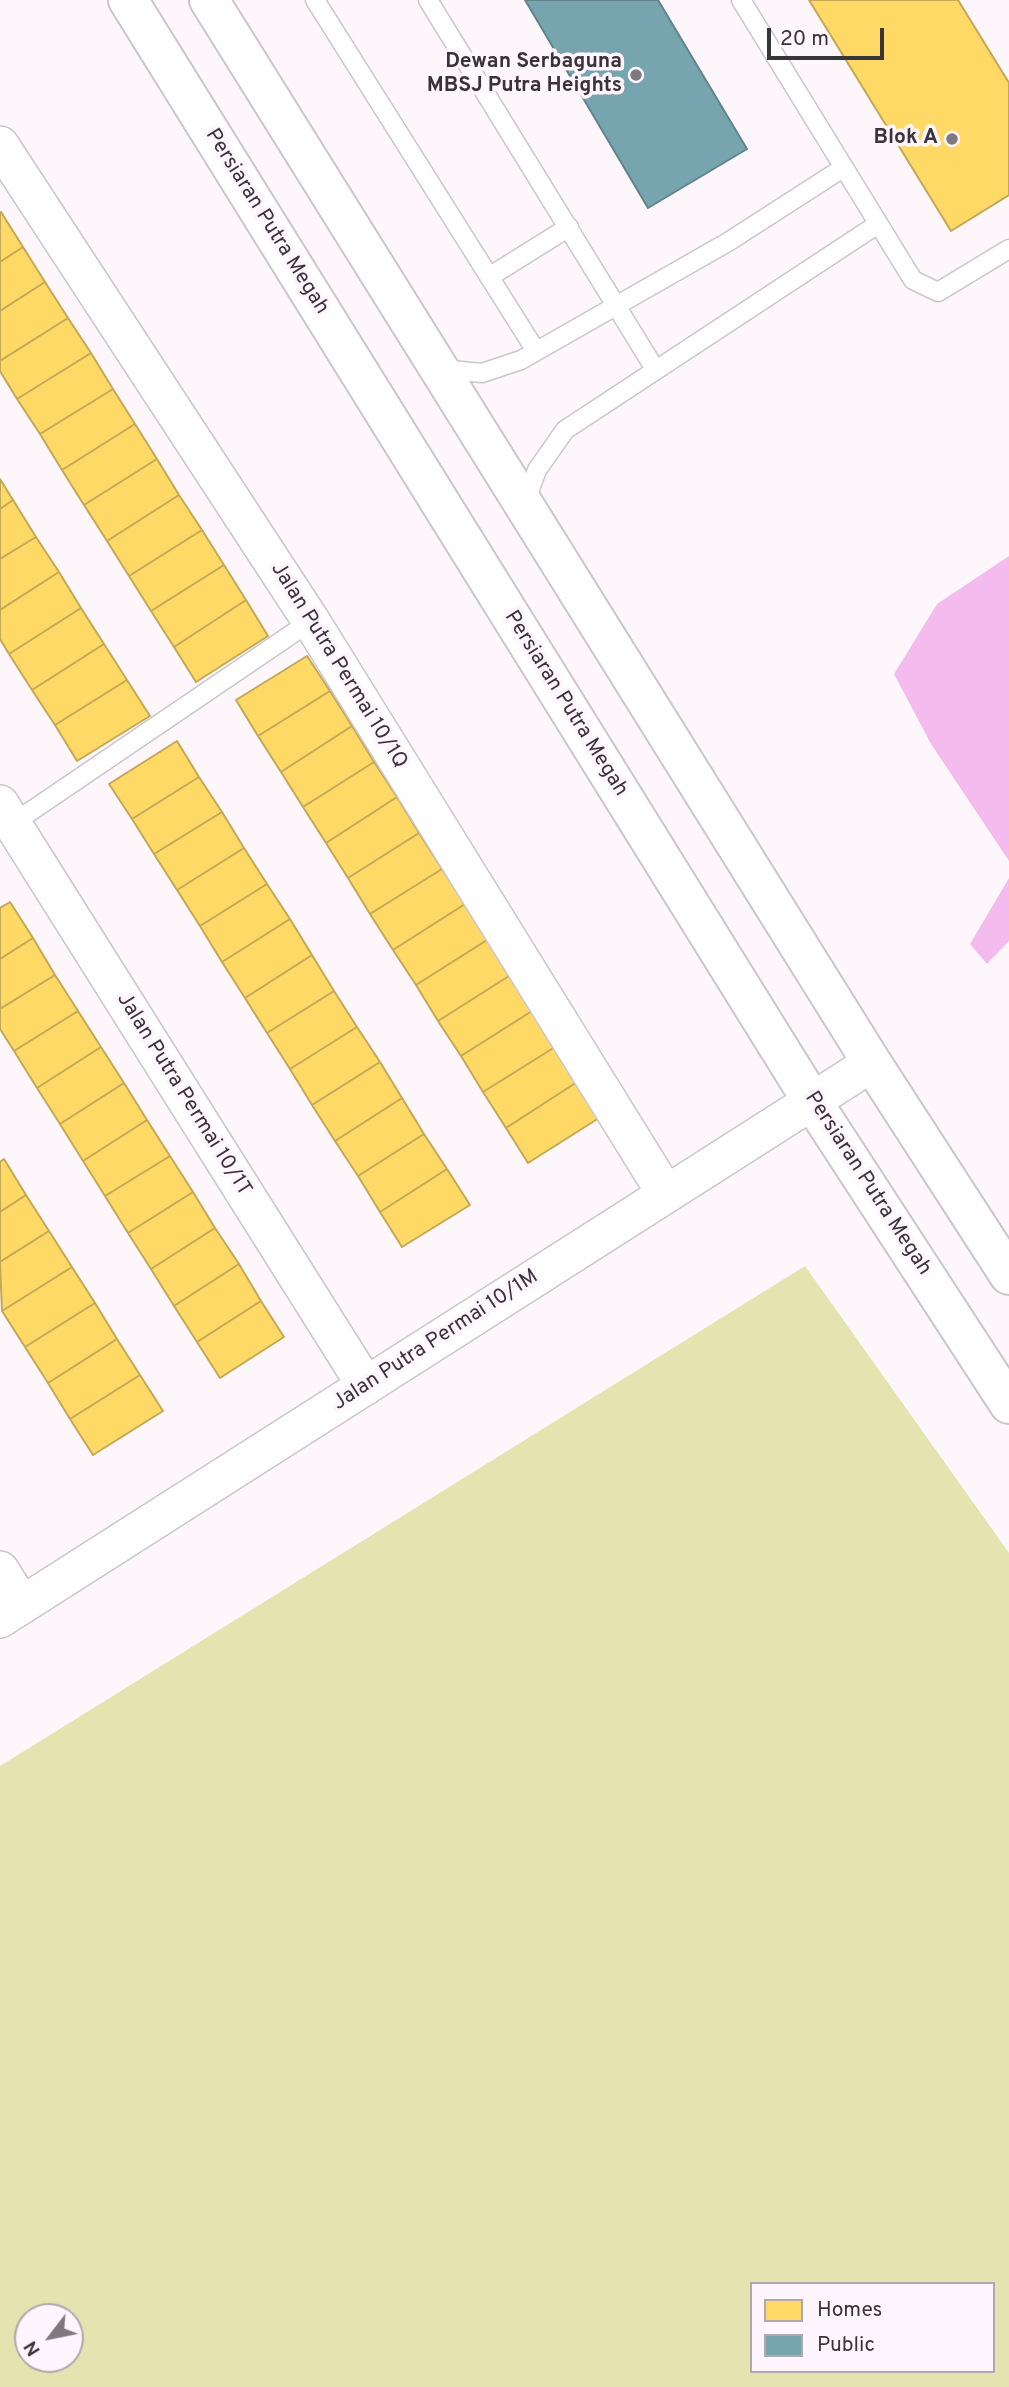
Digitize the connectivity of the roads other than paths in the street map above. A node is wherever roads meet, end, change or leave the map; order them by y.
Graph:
1 (128, 0) edge
2 (209, 0) edge
3 (314, 0) edge
4 (428, 0) edge
5 (741, 0) edge
6 (3, 157) edge
7 (843, 168) junction
8 (878, 223) junction
9 (569, 227) junction
10 (1009, 249) edge
11 (489, 277) junction
12 (617, 306) junction
13 (529, 356) junction
14 (440, 369) junction
15 (655, 369) junction
16 (524, 504) junction
17 (311, 621) junction
18 (4, 820) edge
19 (872, 1063) junction
20 (812, 1101) junction
21 (666, 1194) junction
22 (1009, 1275) edge
23 (366, 1386) junction
24 (1009, 1404) edge
25 (0, 1570) edge
26 (11, 1612) edge

1 - 20 street, Persiaran Putra Megah
2 - 14 street
3 - 11 lane
4 - 9 lane
5 - 7 lane
6 - 17 street, Jalan Putra Permai 10/1Q
7 - 8 lane
7 - 12 lane
8 - 10 lane
8 - 15 lane
9 - 11 lane
9 - 12 lane
11 - 13 lane
12 - 13 lane
12 - 15 lane
13 - 14 lane
14 - 16 street
15 - 16 lane
16 - 19 street
17 - 18 lane
17 - 21 street, Jalan Putra Permai 10/1Q
18 - 23 street, Jalan Putra Permai 10/1T
19 - 20 street, Jalan Putra Permai 10/1M
19 - 22 street
20 - 21 street, Jalan Putra Permai 10/1M
20 - 24 street, Persiaran Putra Megah
21 - 23 street, Jalan Putra Permai 10/1M
23 - 26 street, Jalan Putra Permai 10/1M
25 - 26 street

